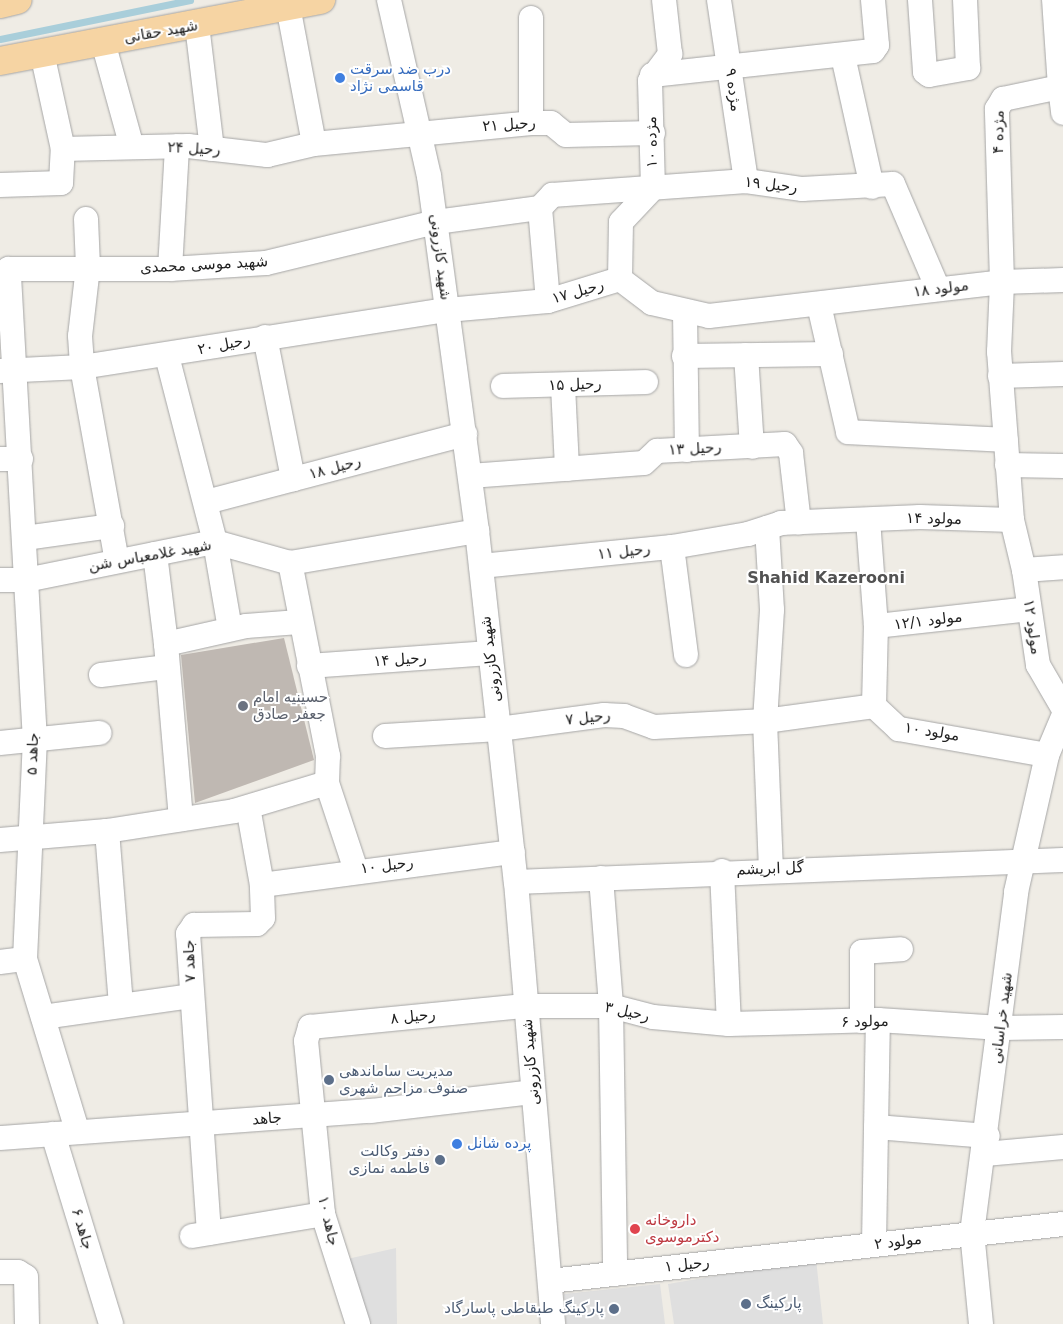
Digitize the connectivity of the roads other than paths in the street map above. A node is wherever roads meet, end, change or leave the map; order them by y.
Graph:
1 (18, 0) edge
2 (321, 0) edge
3 (389, 0) edge
4 (664, 0) edge
5 (719, 0) edge
6 (873, 0) edge
7 (920, 0) edge
8 (965, 0) edge
9 (1054, 0) edge
10 (0, 4) edge
11 (288, 6) junction
12 (531, 18) dead end
13 (197, 25) junction
14 (103, 42) junction
15 (42, 53) junction
16 (843, 56) junction
17 (0, 61) edge
18 (730, 66) junction
19 (652, 75) junction
20 (1060, 87) junction
21 (1063, 113) edge
22 (531, 123) junction
23 (419, 133) junction
24 (652, 133) junction
25 (314, 144) junction
26 (177, 146) junction
27 (132, 147) junction
28 (64, 149) junction
29 (212, 149) junction
30 (746, 181) junction
31 (0, 185) edge
32 (872, 187) junction
33 (653, 188) junction
34 (540, 208) junction
35 (86, 219) dead end
36 (436, 222) junction
37 (88, 267) junction
38 (170, 269) junction
39 (620, 279) junction
40 (1063, 280) edge
41 (1002, 282) junction
42 (938, 289) junction
43 (548, 301) junction
44 (819, 305) junction
45 (447, 310) junction
46 (685, 312) junction
47 (265, 337) junction
48 (831, 354) junction
49 (746, 355) junction
50 (168, 356) junction
51 (684, 356) junction
52 (82, 367) junction
53 (6, 371) edge
54 (1063, 374) edge
55 (1000, 376) junction
56 (646, 382) dead end
57 (503, 386) dead end
58 (563, 386) junction
59 (465, 434) junction
60 (1006, 440) junction
61 (752, 447) junction
62 (687, 450) junction
63 (11, 459) edge
64 (1007, 465) junction
65 (1063, 466) edge
66 (567, 468) junction
67 (470, 476) junction
68 (293, 479) junction
69 (206, 502) junction
70 (868, 520) junction
71 (1012, 520) junction
72 (800, 523) junction
73 (112, 526) junction
74 (767, 528) junction
75 (477, 531) junction
76 (25, 538) junction
77 (215, 542) junction
78 (672, 547) junction
79 (155, 554) junction
80 (118, 561) junction
81 (290, 563) junction
82 (481, 566) junction
83 (1063, 567) edge
84 (1024, 570) junction
85 (0, 580) edge
86 (26, 580) junction
87 (1029, 609) junction
88 (299, 622) junction
89 (876, 626) junction
90 (230, 630) junction
91 (166, 644) junction
92 (490, 654) junction
93 (686, 655) dead end
94 (309, 666) junction
95 (166, 667) junction
96 (101, 675) dead end
97 (874, 706) junction
98 (1063, 708) edge
99 (1063, 717) edge
100 (765, 721) junction
101 (499, 729) junction
102 (99, 733) dead end
103 (385, 736) dead end
104 (35, 741) junction
105 (0, 743) edge
106 (1047, 755) junction
107 (327, 783) junction
108 (248, 807) junction
109 (180, 819) junction
110 (107, 830) junction
111 (28, 838) junction
112 (0, 840) edge
113 (513, 852) junction
114 (1025, 860) junction
115 (1063, 860) edge
116 (356, 870) junction
117 (771, 870) junction
118 (722, 871) junction
119 (601, 878) junction
120 (516, 882) junction
121 (262, 885) junction
122 (901, 949) dead end
123 (25, 959) junction
124 (0, 962) edge
125 (191, 996) junction
126 (121, 1005) junction
127 (525, 1006) junction
128 (611, 1006) junction
129 (43, 1017) junction
130 (870, 1021) junction
131 (729, 1024) junction
132 (1063, 1027) edge
133 (1001, 1028) junction
134 (306, 1035) joint
135 (533, 1092) junction
136 (313, 1115) junction
137 (202, 1123) junction
138 (876, 1126) junction
139 (76, 1130) junction
140 (53, 1134) junction
141 (0, 1138) edge
142 (986, 1145) junction
143 (1063, 1147) edge
144 (323, 1214) junction
145 (1063, 1224) edge
146 (972, 1233) junction
147 (874, 1244) junction
148 (824, 1250) joint
149 (0, 1272) edge
150 (615, 1274) junction
151 (550, 1281) junction
152 (27, 1324) edge
153 (111, 1324) edge
154 (358, 1324) edge
155 (552, 1324) edge
156 (982, 1324) edge

1 - 10 main road
2 - 11 main road, شهید حقانی
3 - 23 street, شهید کازرونی
4 - 19 street
5 - 18 street, مژده ۹
6 - 16 street
7 - 8 street
9 - 20 street
11 - 13 main road, شهید حقانی
11 - 25 street
12 - 22 street
13 - 14 main road, شهید حقانی
13 - 29 street
14 - 15 main road, شهید حقانی
14 - 27 street
15 - 17 main road, شهید حقانی
15 - 28 street
16 - 18 street
16 - 32 street
18 - 19 street
18 - 30 street, مژده ۹
19 - 24 street, مژده ۱۰
20 - 21 street
20 - 41 street, مژده ۴
22 - 23 street, رحیل ۲۱
22 - 24 street, رحیل ۲۱
23 - 25 street, رحیل ۲۴
23 - 36 street, شهید کازرونی
24 - 33 street, مژده ۱۰
25 - 29 street, رحیل ۲۴
26 - 27 street, رحیل ۲۴
26 - 29 street, رحیل ۲۴
26 - 38 street
27 - 28 street, رحیل ۲۴
28 - 31 street
30 - 32 street, رحیل ۱۹
30 - 33 street, رحیل ۱۹
32 - 42 street, رحیل ۱۹
33 - 34 street, رحیل ۱۹
33 - 39 street, مژده ۱۰
34 - 36 street, رحیل ۱۹
34 - 43 street
35 - 37 street
36 - 38 street, شهید موسی محمدی
36 - 45 street, شهید کازرونی
37 - 38 street, شهید موسی محمدی
37 - 52 street
37 - 53 street, شهید موسی محمدی
39 - 43 street, رحیل ۱۷
39 - 46 street, رحیل ۱۷
40 - 41 street, مولود ۱۸
41 - 42 street, مولود ۱۸
41 - 55 street, مژده ۴
42 - 44 street, مولود ۱۸
43 - 45 street, رحیل ۱۷
44 - 46 street, رحیل ۱۷
44 - 48 street
45 - 47 street, رحیل ۲۰
45 - 59 street, شهید کازرونی
46 - 51 street
47 - 50 street, رحیل ۲۰
47 - 68 street
48 - 49 street
48 - 60 street
49 - 51 street
49 - 61 street
50 - 52 street, رحیل ۲۰
50 - 69 street
51 - 62 street
52 - 53 street, رحیل ۲۰
52 - 73 street
53 - 63 street, جاهد ۵
54 - 55 street
55 - 60 street, مژده ۴
56 - 58 street, رحیل ۱۵
57 - 58 street, رحیل ۱۵
58 - 66 street
59 - 67 street, شهید کازرونی
59 - 68 street, رحیل ۱۸
60 - 64 street, مژده ۴
61 - 62 street, رحیل ۱۳
61 - 72 street, رحیل ۱۳
62 - 66 street, رحیل ۱۳
63 - 76 street, جاهد ۵
64 - 65 street
64 - 71 street, مژده ۴
66 - 67 street, رحیل ۱۳
67 - 75 street, شهید کازرونی
68 - 69 street, رحیل ۱۸
69 - 77 street
70 - 71 street, مولود ۱۴
70 - 72 street, مولود ۱۴
70 - 89 street
71 - 84 street
72 - 74 street, مولود ۱۴
73 - 76 street
73 - 80 street
74 - 78 street, رحیل ۱۱
74 - 100 street
75 - 81 street, شهید غلامعباس شن
75 - 82 street, شهید کازرونی
76 - 86 street, جاهد ۵
77 - 79 street, شهید غلامعباس شن
77 - 81 street, شهید غلامعباس شن
77 - 90 street
78 - 82 street, رحیل ۱۱
78 - 93 street
79 - 80 street, شهید غلامعباس شن
79 - 91 street
80 - 86 street, شهید غلامعباس شن
81 - 88 street
82 - 92 street, شهید کازرونی
83 - 84 street
84 - 87 street, مولود ۱۲
85 - 86 street, شهید غلامعباس شن
86 - 104 street, جاهد ۵
87 - 89 street, مولود ۱۲/۱
87 - 98 street, مولود ۱۲
88 - 90 street
88 - 94 street
89 - 97 street, مولود ۱۲/۱
90 - 91 street
91 - 95 street
92 - 94 street, رحیل ۱۴
92 - 101 street, شهید کازرونی
94 - 107 street
95 - 96 street
95 - 109 street
97 - 100 street
97 - 106 street, مولود ۱۰
99 - 106 street, شهید خراسانی
100 - 101 street, رحیل ۷
100 - 117 street
101 - 103 street, رحیل ۷
101 - 113 street, شهید کازرونی
102 - 104 street
104 - 105 street
104 - 111 street, جاهد ۵
106 - 114 street, شهید خراسانی
107 - 108 street
107 - 116 street
108 - 109 street
108 - 121 street, جاهد ۷
109 - 110 street
110 - 111 street
110 - 126 street
111 - 112 street
111 - 123 street, جاهد ۵
113 - 116 street, رحیل ۱۰
113 - 120 street, شهید کازرونی
114 - 115 street, گل ابریشم
114 - 117 street, گل ابریشم
114 - 133 street, شهید خراسانی
116 - 121 street, رحیل ۱۰
117 - 118 street, گل ابریشم
118 - 119 street, گل ابریشم
118 - 131 street
119 - 120 street, گل ابریشم
119 - 128 street
120 - 127 street, شهید کازرونی
121 - 125 street, جاهد ۷
122 - 130 street
123 - 124 street
123 - 129 street, جاهد ۵
125 - 126 street
125 - 137 street, جاهد ۷
126 - 129 street
127 - 128 street, رحیل ۳
127 - 134 street, رحیل ۸
127 - 135 street, شهید کازرونی
128 - 131 street, رحیل ۳
128 - 150 street
129 - 139 street, جاهد ۵
130 - 131 street, مولود ۶
130 - 133 street, مولود ۶
130 - 138 street
132 - 133 street, مولود ۶
133 - 142 street, شهید خراسانی
134 - 136 street, جاهد ۱۰
135 - 136 street, جاهد
135 - 151 street, شهید کازرونی
136 - 137 street, جاهد
136 - 144 street, جاهد ۱۰
137 - 139 street, جاهد
137 - 144 street, جاهد ۷
138 - 142 street
138 - 147 street
139 - 140 street, جاهد
140 - 141 street, جاهد
140 - 153 street, جاهد ۶
142 - 143 street
142 - 146 street, شهید خراسانی
144 - 154 street, جاهد ۱۰
145 - 146 street, مولود ۲
146 - 147 street, مولود ۲
146 - 156 street, شهید خراسانی
147 - 148 street, مولود ۲
148 - 150 street, رحیل ۱
149 - 152 street
150 - 151 street, رحیل ۱
151 - 155 street, شهید کازرونی

